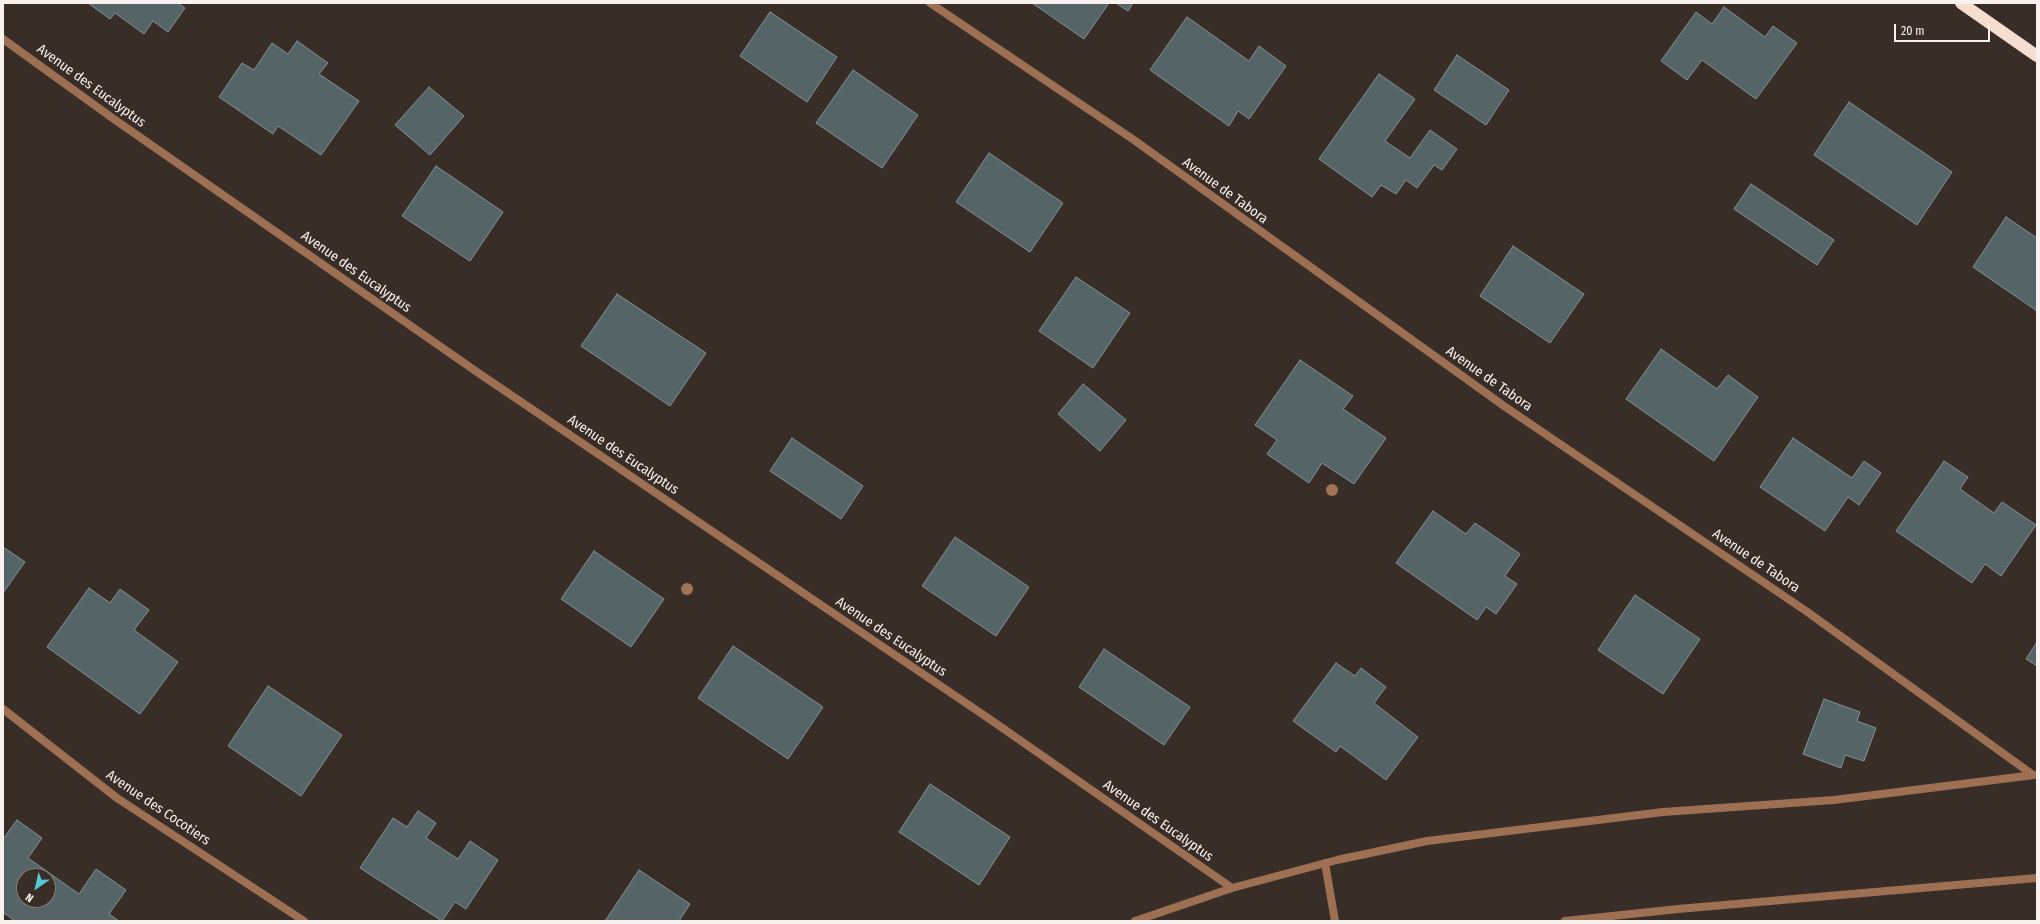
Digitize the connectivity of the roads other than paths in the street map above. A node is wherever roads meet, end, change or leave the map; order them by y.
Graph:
1 (930, 3) edge
2 (1961, 3) edge
3 (3, 39) edge
4 (2037, 56) edge
5 (3, 709) edge
6 (2035, 775) edge
7 (1325, 863) junction
8 (2037, 878) edge
9 (1232, 888) junction
10 (304, 921) edge
11 (1135, 921) edge
12 (1335, 921) edge
13 (1565, 921) edge

1 - 6 street, Avenue de Tabora
2 - 4 highway
3 - 9 street, Avenue des Eucalyptus
5 - 10 street, Avenue des Cocotiers
6 - 7 street
7 - 9 street
7 - 12 street
8 - 13 street
9 - 11 street

